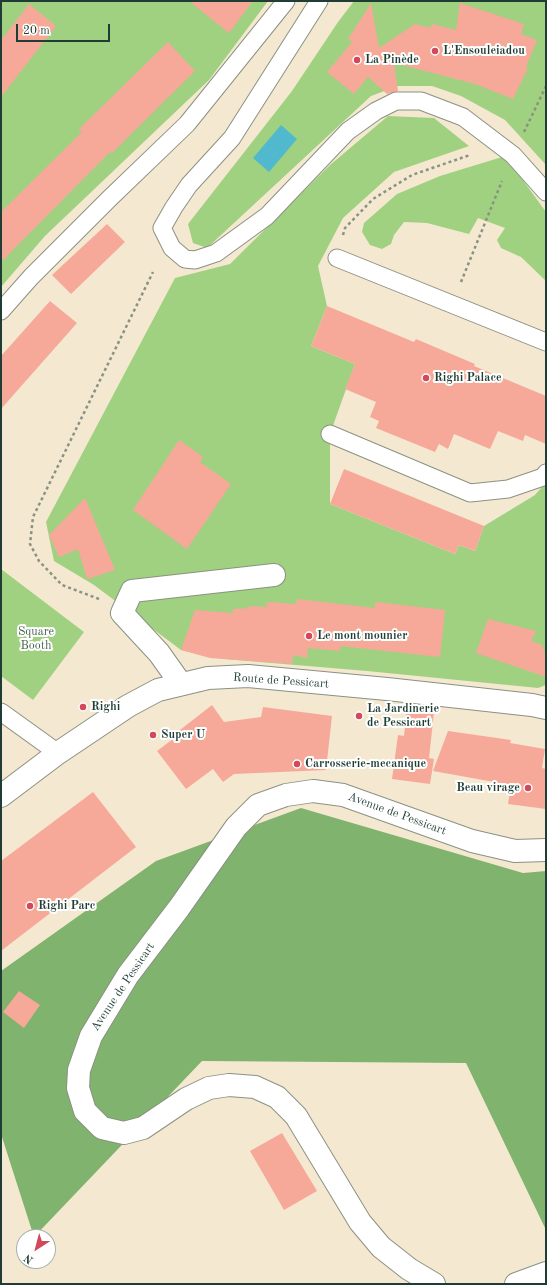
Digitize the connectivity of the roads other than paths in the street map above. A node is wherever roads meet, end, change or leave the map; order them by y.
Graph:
1 (286, 1) edge
2 (319, 1) edge
3 (546, 192) edge
4 (337, 258) road end
5 (1, 311) edge
6 (546, 342) edge
7 (330, 434) dead end
8 (546, 473) edge
9 (274, 575) dead end
10 (180, 684) junction
11 (546, 708) edge
12 (1, 712) edge
13 (58, 753) junction
14 (1, 796) edge
15 (546, 850) edge
16 (546, 1273) edge
17 (434, 1284) edge
18 (516, 1284) edge

1 - 5 lane
2 - 3 lane
4 - 6 lane
7 - 8 lane
9 - 10 street
10 - 11 street, Route de Pessicart
10 - 13 street, Route de Pessicart
12 - 13 lane
13 - 14 street, Route de Pessicart
15 - 17 street, Avenue de Pessicart
16 - 18 street

